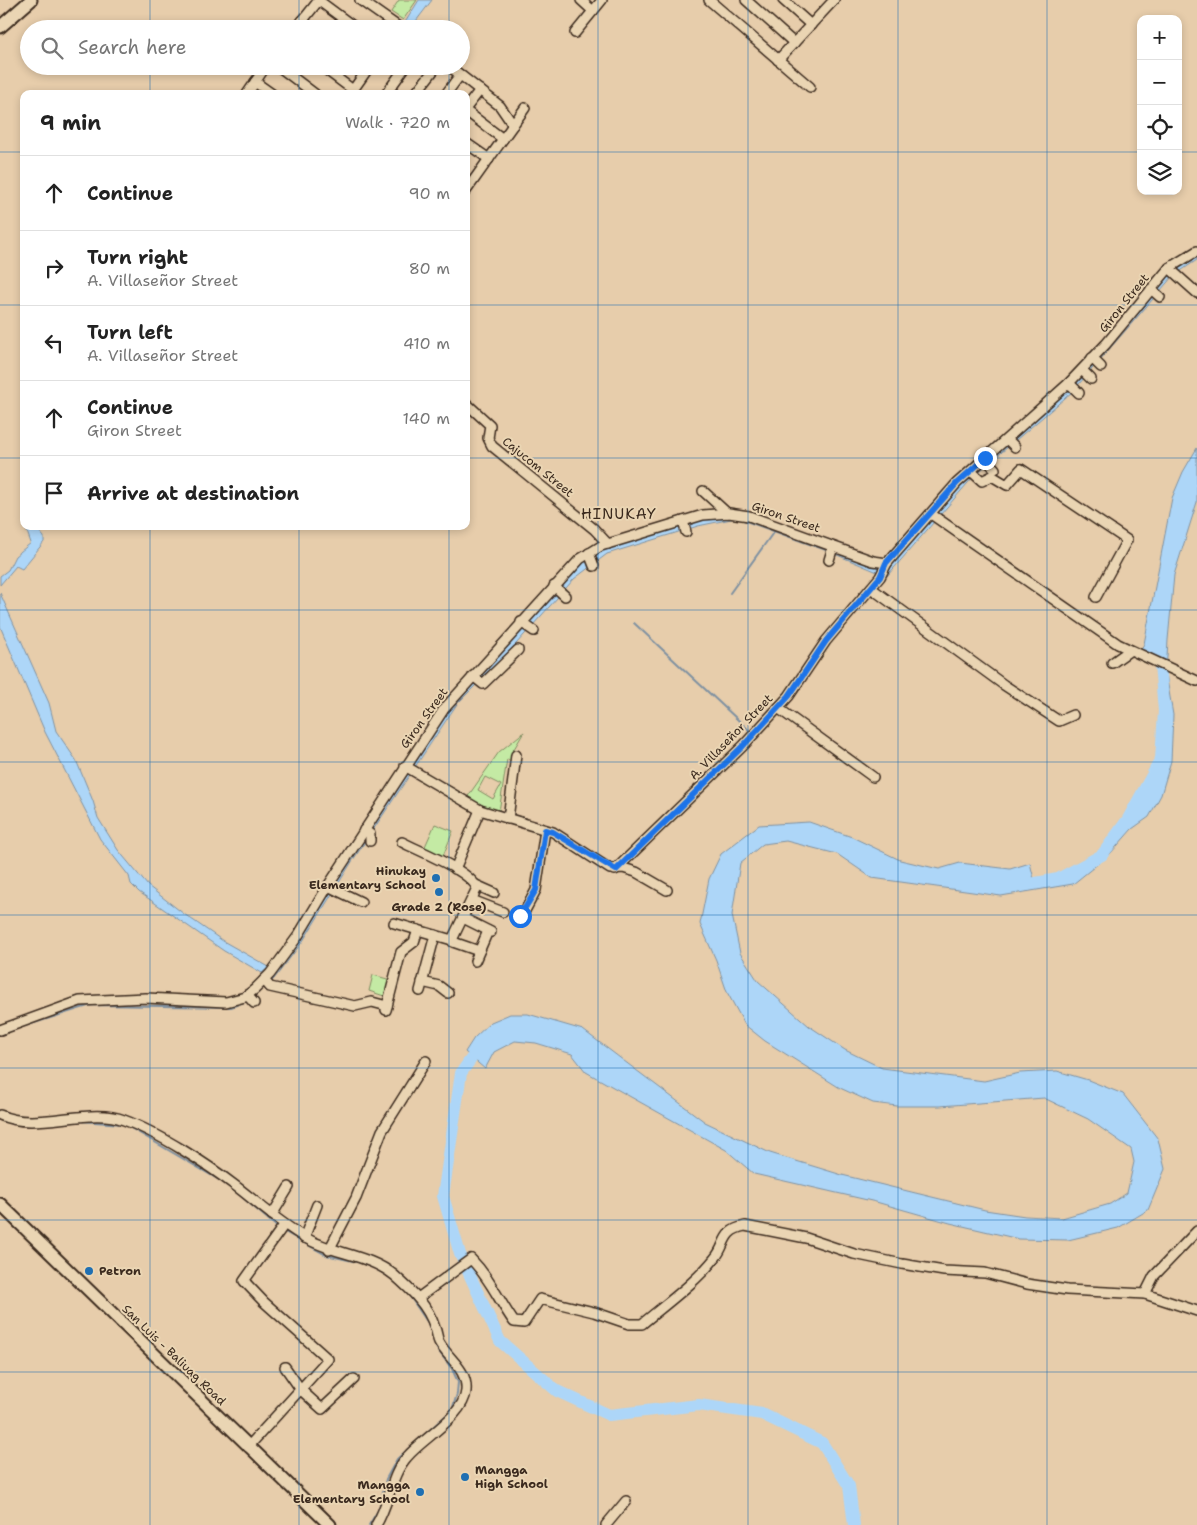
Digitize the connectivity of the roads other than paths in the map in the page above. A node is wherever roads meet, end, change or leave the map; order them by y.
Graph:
1 (31, 0) edge
2 (318, 0) edge
3 (360, 0) edge
4 (581, 0) edge
5 (602, 0) edge
6 (709, 0) edge
7 (746, 0) edge
8 (783, 0) edge
9 (820, 0) edge
10 (831, 4) edge
11 (593, 11) junction
12 (303, 20) edge
13 (345, 20) edge
14 (387, 20) edge
15 (811, 25) junction
16 (0, 27) edge
17 (575, 33) dead end
18 (794, 43) junction
19 (778, 60) junction
20 (260, 75) edge
21 (290, 75) edge
22 (333, 75) edge
23 (364, 75) edge
24 (400, 75) edge
25 (430, 75) edge
26 (460, 75) joint
27 (255, 82) junction
28 (810, 87) dead end
29 (250, 90) edge
30 (266, 90) edge
31 (310, 90) edge
32 (353, 90) edge
33 (357, 90) edge
34 (389, 90) edge
35 (419, 90) edge
36 (449, 90) edge
37 (480, 90) junction
38 (470, 104) edge
39 (525, 108) dead end
40 (470, 113) edge
41 (513, 125) junction
42 (503, 139) junction
43 (470, 146) edge
44 (489, 159) junction
45 (470, 178) edge
46 (1197, 251) edge
47 (1172, 271) junction
48 (1197, 293) edge
49 (1070, 384) junction
50 (1079, 393) dead end
51 (470, 407) edge
52 (986, 459) junction
53 (995, 469) dead end
54 (973, 473) junction
55 (702, 492) dead end
56 (727, 513) junction
57 (934, 516) junction
58 (608, 544) junction
59 (589, 554) junction
60 (594, 566) dead end
61 (883, 570) junction
62 (870, 588) junction
63 (1096, 597) dead end
64 (518, 650) dead end
65 (1134, 653) junction
66 (1112, 663) dead end
67 (476, 678) junction
68 (1197, 681) edge
69 (778, 708) junction
70 (1073, 715) dead end
71 (516, 755) dead end
72 (408, 768) junction
73 (873, 776) dead end
74 (480, 810) junction
75 (508, 819) junction
76 (545, 830) junction
77 (402, 842) dead end
78 (455, 869) junction
79 (616, 870) junction
80 (476, 884) junction
81 (332, 888) junction
82 (667, 890) dead end
83 (494, 893) dead end
84 (472, 900) junction
85 (361, 902) dead end
86 (503, 912) dead end
87 (463, 918) junction
88 (519, 922) dead end
89 (394, 923) dead end
90 (418, 930) junction
91 (435, 935) junction
92 (453, 942) dead end
93 (479, 951) junction
94 (475, 961) dead end
95 (268, 980) junction
96 (448, 993) dead end
97 (248, 995) junction
98 (254, 1003) dead end
99 (0, 1030) edge
100 (426, 1061) dead end
101 (0, 1114) edge
102 (289, 1186) dead end
103 (0, 1204) edge
104 (317, 1205) dead end
105 (272, 1215) junction
106 (281, 1230) junction
107 (1197, 1231) edge
108 (304, 1238) junction
109 (329, 1250) junction
110 (1145, 1294) junction
111 (418, 1298) junction
112 (1197, 1311) edge
113 (285, 1368) dead end
114 (354, 1379) dead end
115 (301, 1390) junction
116 (248, 1446) junction
117 (626, 1501) dead end
118 (330, 1525) edge
119 (376, 1525) edge
120 (606, 1525) edge

1 - 16 main road
2 - 12 street
2 - 13 street
3 - 14 street
4 - 11 street
5 - 11 street
6 - 19 street
7 - 18 street
8 - 15 street
9 - 10 street
10 - 15 street
11 - 17 street
15 - 18 street
18 - 19 street
19 - 28 street
20 - 27 street
21 - 31 street
22 - 32 street
23 - 33 street
24 - 34 street
25 - 35 street
26 - 36 street
26 - 37 street
27 - 29 street
27 - 30 street
37 - 38 street
37 - 41 street
39 - 41 street
40 - 42 street
41 - 42 street
42 - 44 street
43 - 44 street
44 - 45 street
46 - 47 street, Giron Street
47 - 48 street
47 - 49 street, Giron Street
49 - 50 street
49 - 52 street, Giron Street
51 - 58 street, Cajucom Street
52 - 53 street
52 - 54 street, Giron Street
54 - 57 street, Giron Street
54 - 63 street
55 - 56 street
56 - 58 street, Giron Street
56 - 61 street, Giron Street
57 - 61 street, Giron Street
57 - 65 street
58 - 59 street, Giron Street
59 - 60 street
59 - 67 street, Giron Street
61 - 62 street, A. Villaseñor Street
62 - 69 street, A. Villaseñor Street
62 - 70 street
64 - 67 street
65 - 66 street
65 - 68 street
67 - 72 street, Giron Street
69 - 73 street
69 - 79 street, A. Villaseñor Street
71 - 75 street
72 - 74 street
72 - 81 street, Giron Street
74 - 75 street
74 - 78 street
75 - 76 street
76 - 79 street
76 - 88 street
77 - 78 street
78 - 80 street
79 - 82 street
80 - 83 street
80 - 84 street
81 - 85 street
81 - 95 street, Giron Street
84 - 86 street
84 - 87 street
87 - 91 street
87 - 93 street
89 - 90 street
90 - 91 street
90 - 95 street
91 - 96 street
92 - 93 street
93 - 94 street
95 - 97 street, Giron Street
97 - 98 street
97 - 99 street
100 - 109 street
101 - 105 street
102 - 105 street
103 - 116 main road, San Luis - Baliuag Road
104 - 108 street
105 - 106 street
106 - 108 street
106 - 115 street
107 - 110 street
108 - 109 street
109 - 111 street
110 - 111 street
110 - 112 street
111 - 119 street
113 - 115 street
114 - 115 street
115 - 116 street
116 - 118 main road, San Luis - Baliuag Road
117 - 120 street

